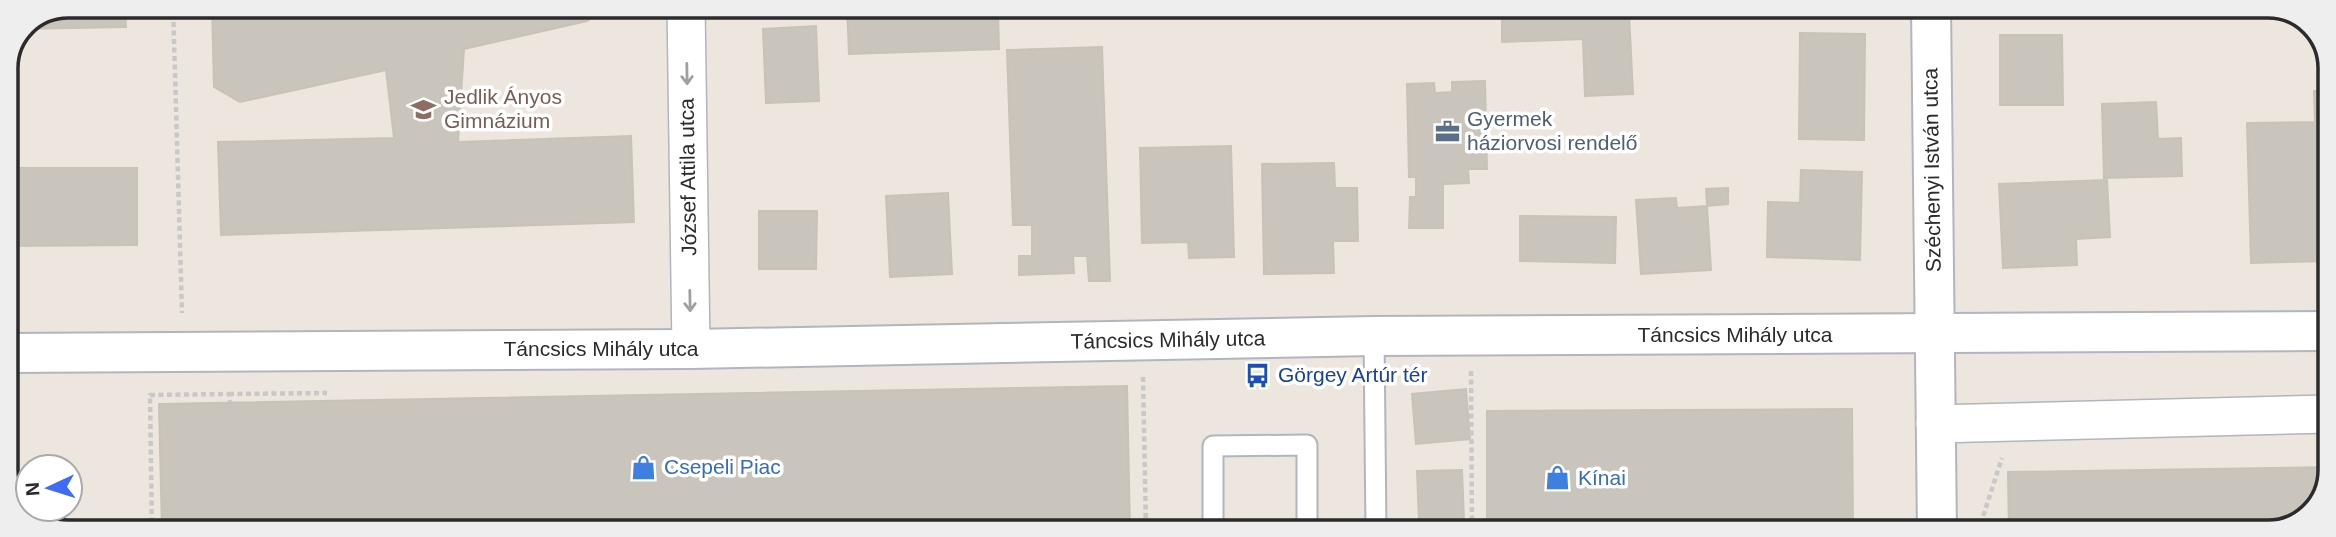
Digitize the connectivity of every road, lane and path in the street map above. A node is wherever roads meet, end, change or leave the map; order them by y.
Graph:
1 (173, 17) edge
2 (686, 17) edge
3 (1931, 17) edge
4 (2318, 331) edge
5 (1934, 334) junction
6 (1374, 336) junction
7 (691, 349) junction
8 (183, 352) junction
9 (18, 353) edge
10 (1156, 375) dead end
11 (1471, 389) dead end
12 (230, 402) dead end
13 (2318, 414) edge
14 (1935, 424) junction
15 (2002, 458) dead end
16 (152, 520) edge
17 (1146, 520) edge
18 (1213, 520) edge
19 (1307, 520) edge
20 (1376, 520) edge
21 (1472, 520) edge
22 (1937, 520) edge
23 (1982, 520) edge

1 - 8 path
2 -> 7 street, József Attila utca
3 - 5 street, Széchenyi István utca
4 - 5 street, Táncsics Mihály utca
5 - 6 street, Táncsics Mihály utca
5 - 14 street
6 - 7 street, Táncsics Mihály utca
6 - 20 lane
7 - 8 street, Táncsics Mihály utca
8 - 9 street, Táncsics Mihály utca
10 - 17 path
11 - 21 path
12 - 16 path
13 - 14 street
14 - 22 street
15 - 23 path
18 - 19 lane

